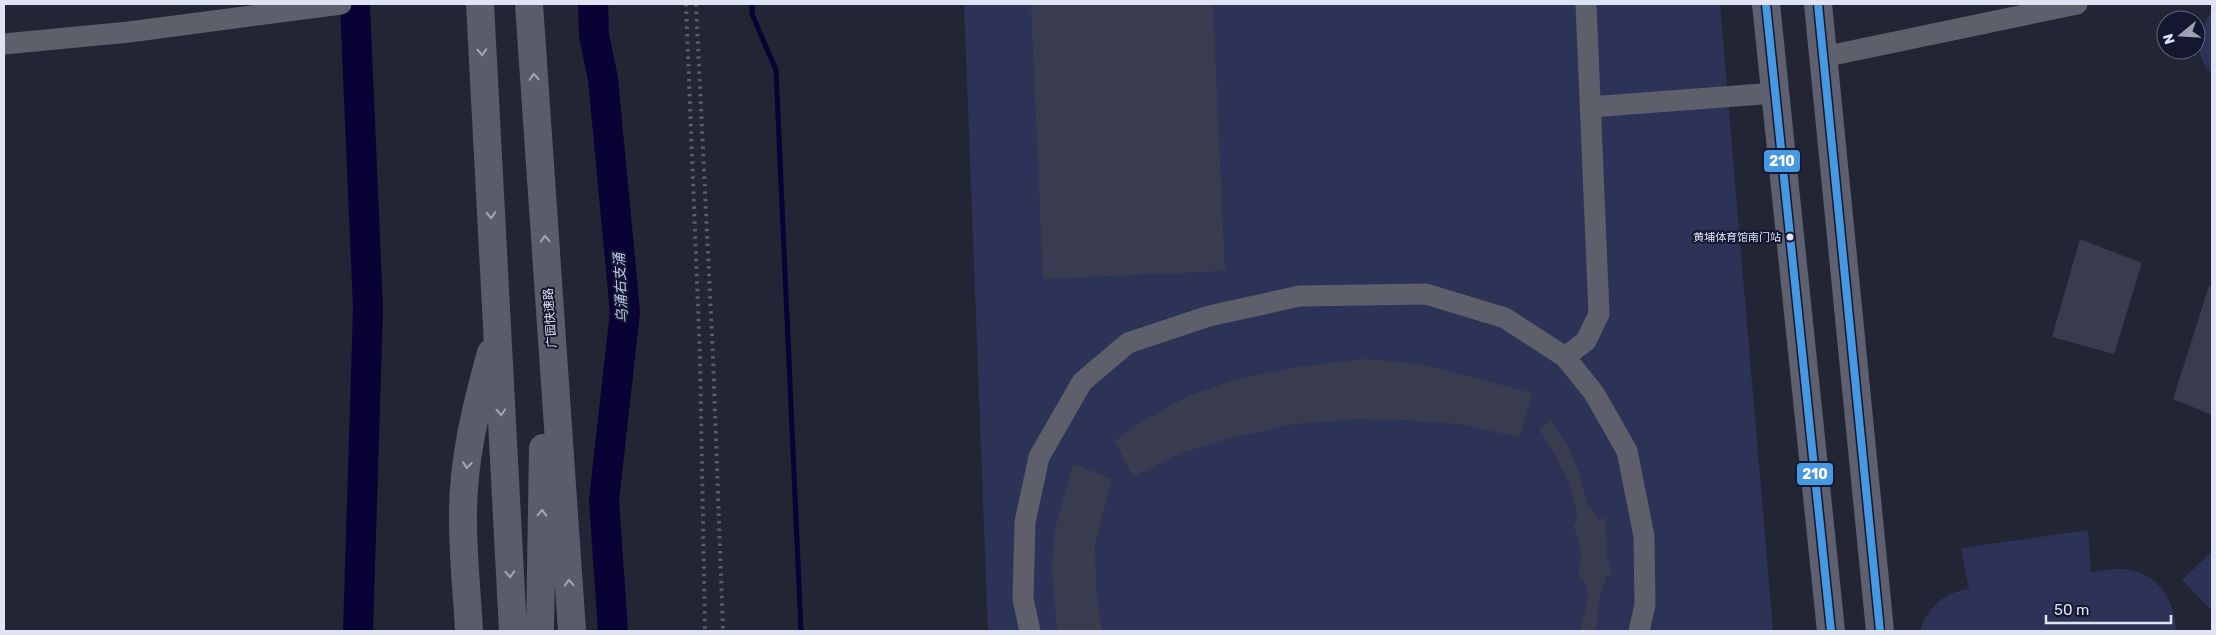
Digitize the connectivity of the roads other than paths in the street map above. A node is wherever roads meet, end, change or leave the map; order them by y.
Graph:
1 (341, 4) edge
2 (480, 4) edge
3 (529, 4) edge
4 (1586, 4) edge
5 (1766, 4) edge
6 (1818, 4) edge
7 (2077, 4) edge
8 (4, 44) edge
9 (1823, 57) junction
10 (1775, 93) junction
11 (1590, 107) junction
12 (548, 288) junction
13 (497, 333) junction
14 (1565, 357) junction
15 (469, 631) edge
16 (513, 631) edge
17 (540, 631) edge
18 (572, 631) edge
19 (1030, 631) edge
20 (1640, 631) edge
21 (1831, 631) edge
22 (1880, 631) edge

1 - 8 street
2 -> 13 highway
12 -> 3 highway, 广园快速路
4 - 11 street
5 - 10 main road
6 - 9 main road
7 - 9 street
9 - 22 main road
10 - 11 street
10 - 21 main road
11 - 14 street
17 -> 12 highway
18 -> 12 highway, 广园快速路
13 -> 15 highway
13 -> 16 highway
14 - 19 street
14 - 20 street

